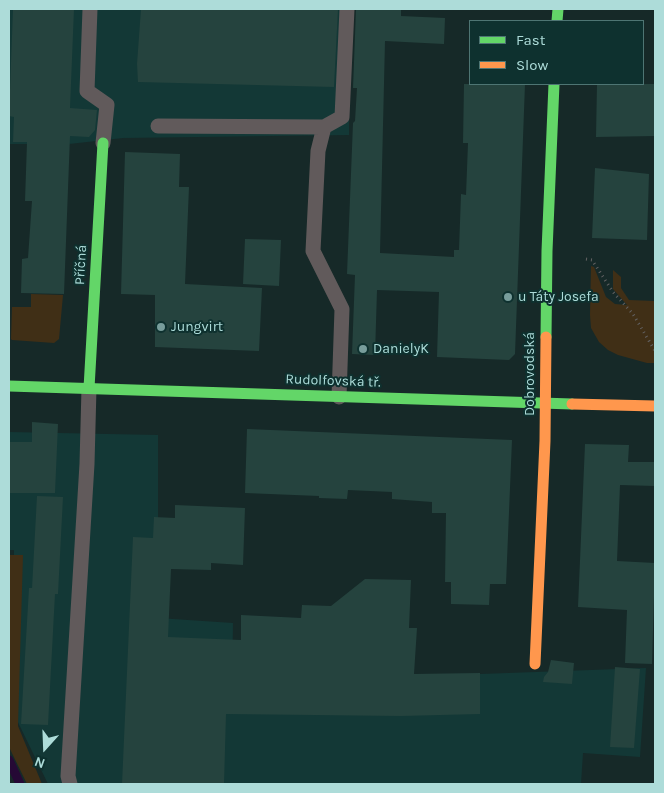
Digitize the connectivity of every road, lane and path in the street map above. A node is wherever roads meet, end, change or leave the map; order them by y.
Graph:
1 (90, 9) edge
2 (347, 9) edge
3 (554, 85) edge
4 (158, 126) dead end
5 (324, 127) junction
6 (103, 143) joint
7 (586, 258) dead end
8 (655, 351) edge
9 (9, 386) edge
10 (89, 388) junction
11 (339, 397) junction
12 (544, 403) junction
13 (655, 406) edge
14 (535, 664) dead end
15 (70, 784) edge

1 - 6 lane
2 - 5 lane
3 - 12 street, Dobrovodská
4 - 5 lane
5 - 11 lane
6 - 10 street, Příčná
7 - 8 path
9 - 10 street, Rudolfovská tř.
10 - 11 street, Rudolfovská tř.
10 - 15 lane
11 - 12 street, Rudolfovská tř.
12 - 13 street, Rudolfovská tř.
12 - 14 street, Dobrovodská

